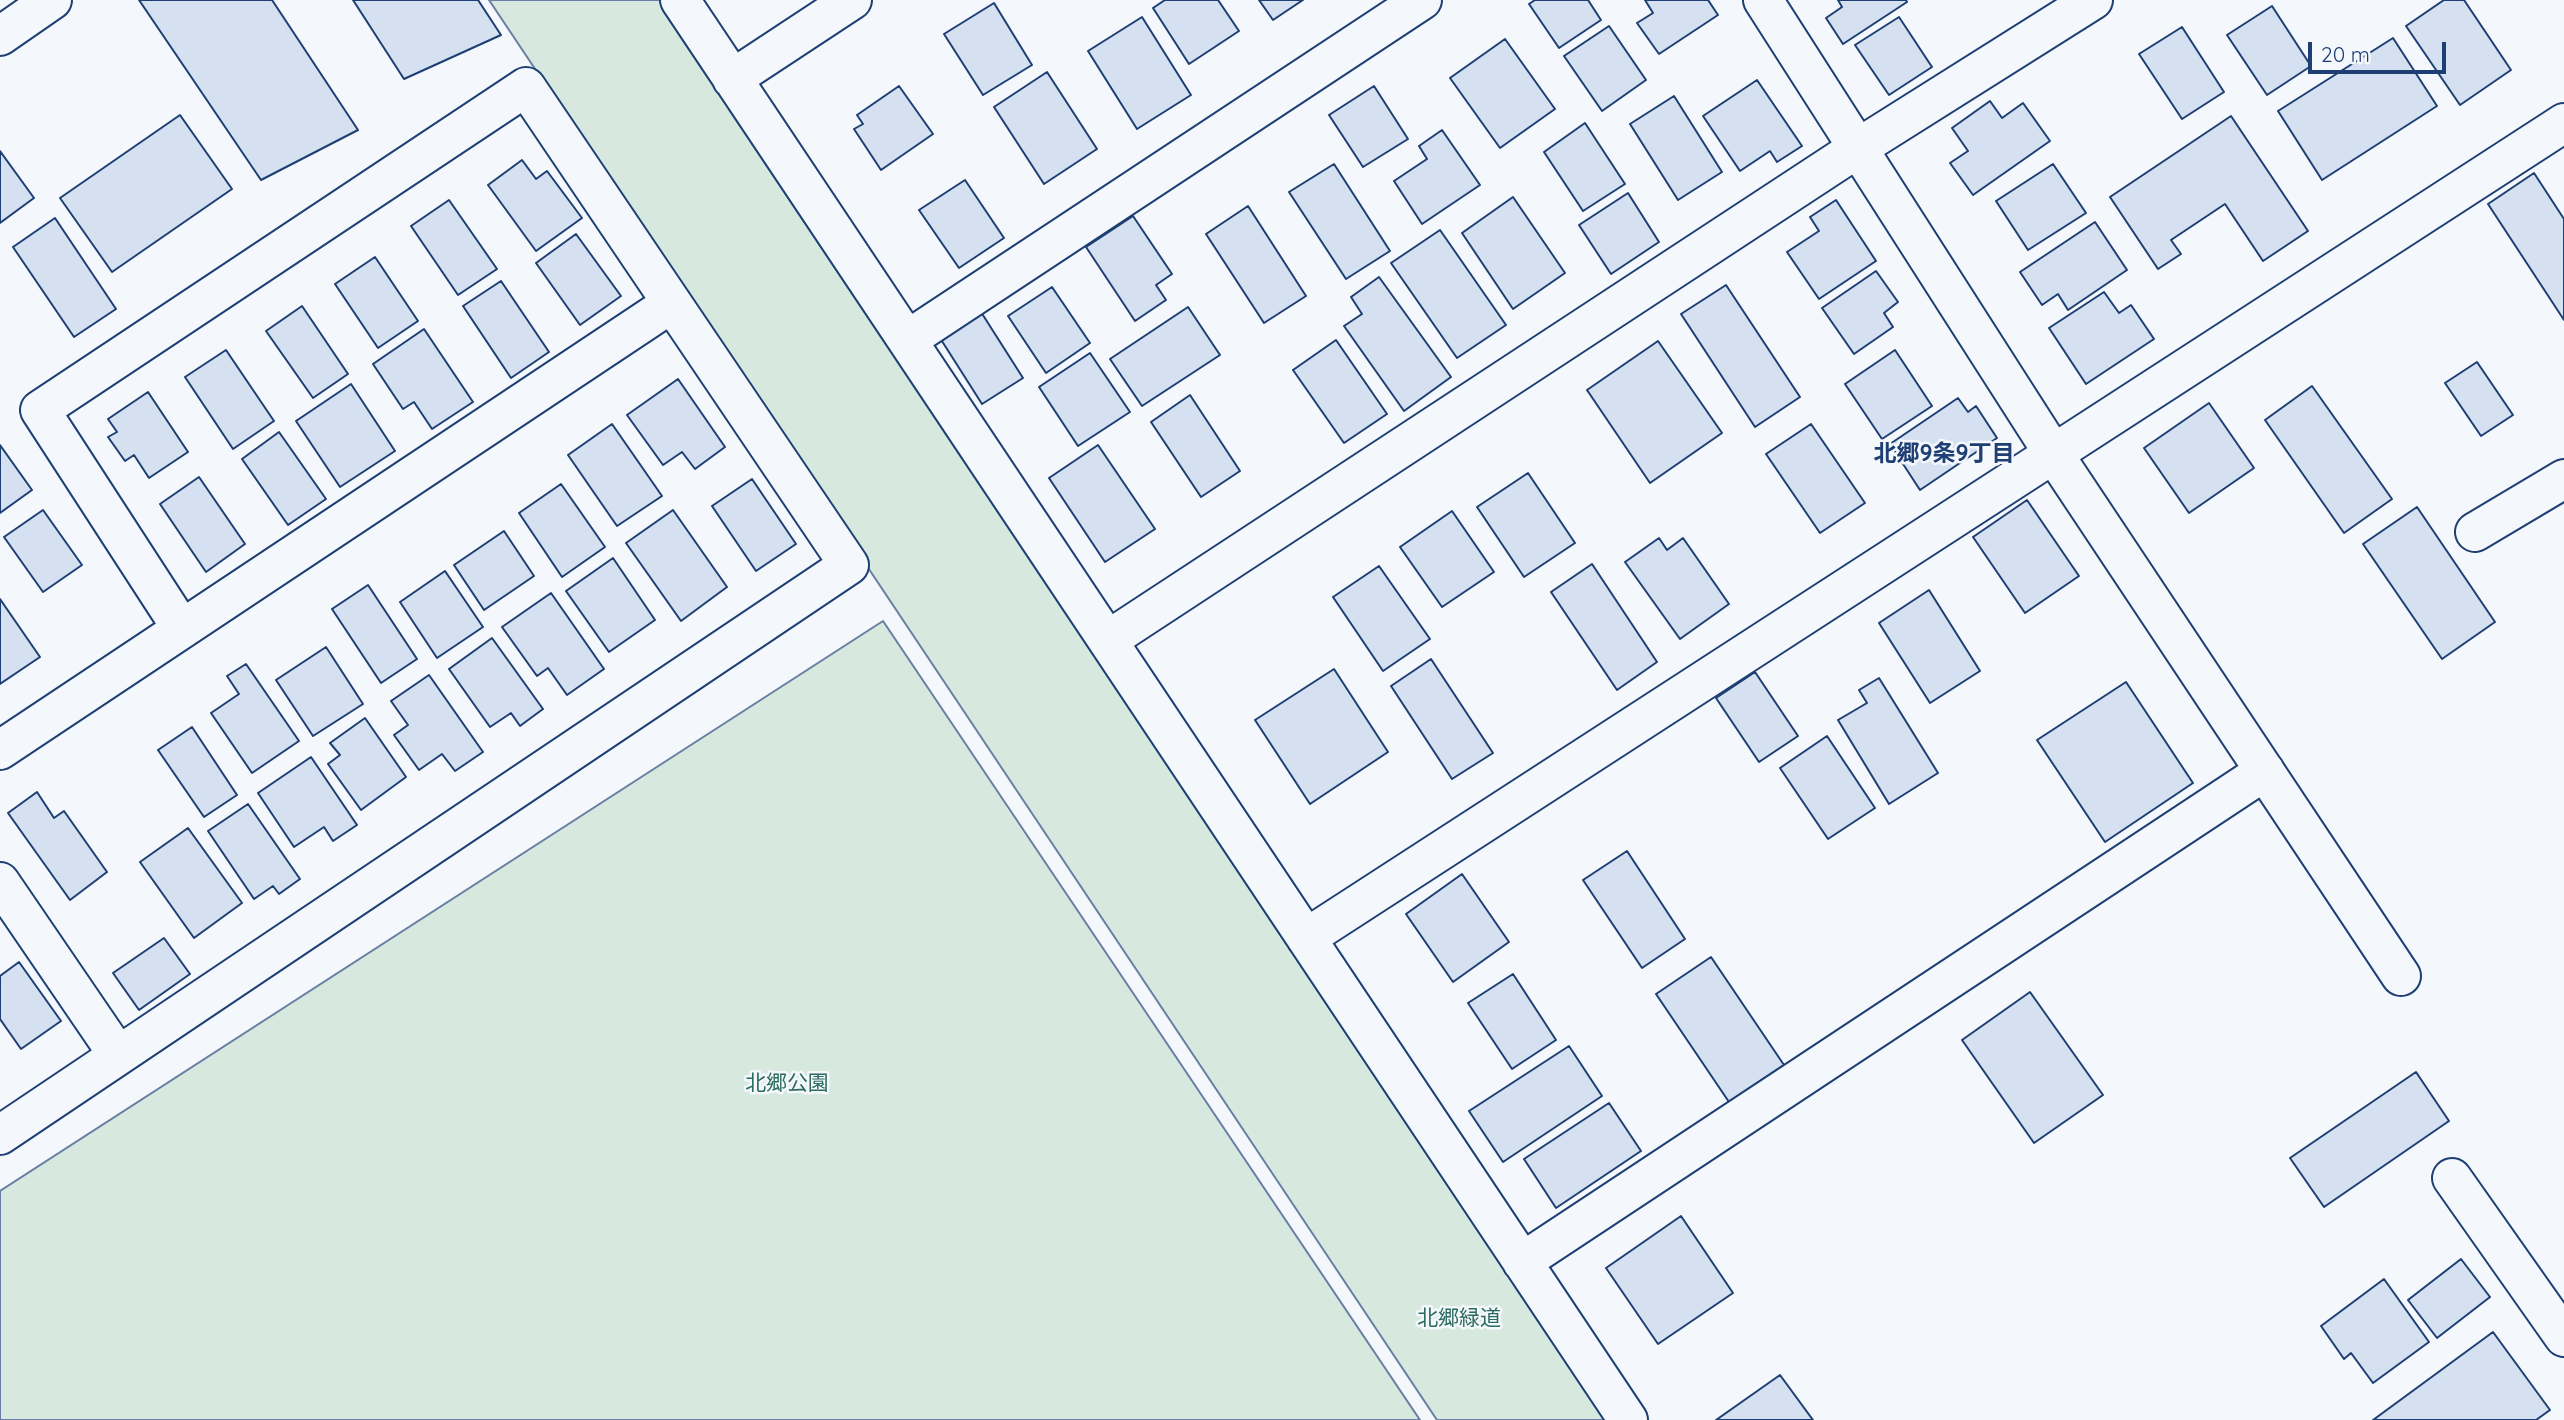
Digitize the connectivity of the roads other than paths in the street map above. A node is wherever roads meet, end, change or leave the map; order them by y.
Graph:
1 (52, 0) edge
2 (680, 0) edge
3 (852, 0) edge
4 (1422, 0) edge
5 (1762, 0) edge
6 (2093, 0) edge
7 (0, 36) edge
8 (732, 79) junction
9 (2564, 123) edge
10 (1858, 148) junction
11 (672, 303) junction
12 (907, 340) junction
13 (2053, 453) junction
14 (2564, 480) edge
15 (2475, 532) dead end
16 (182, 629) junction
17 (1108, 640) junction
18 (0, 750) edge
19 (2265, 771) junction
20 (0, 882) edge
21 (1306, 938) junction
22 (2401, 976) dead end
23 (118, 1055) junction
24 (0, 1135) edge
25 (2452, 1178) dead end
26 (1522, 1262) junction
27 (2564, 1337) edge
28 (1628, 1420) edge

1 - 7 street
2 - 8 street
3 - 8 street
4 - 12 street
5 - 10 street
6 - 10 street
8 - 12 street
9 - 13 street
10 - 13 street
10 - 17 street
11 - 16 street
11 - 16 street
11 - 23 street
12 - 17 street
13 - 19 street
13 - 21 street
14 - 15 street
16 - 18 street
17 - 21 street
19 - 22 street
19 - 26 street
20 - 23 street
21 - 26 street
23 - 24 street
25 - 27 street
26 - 28 street

